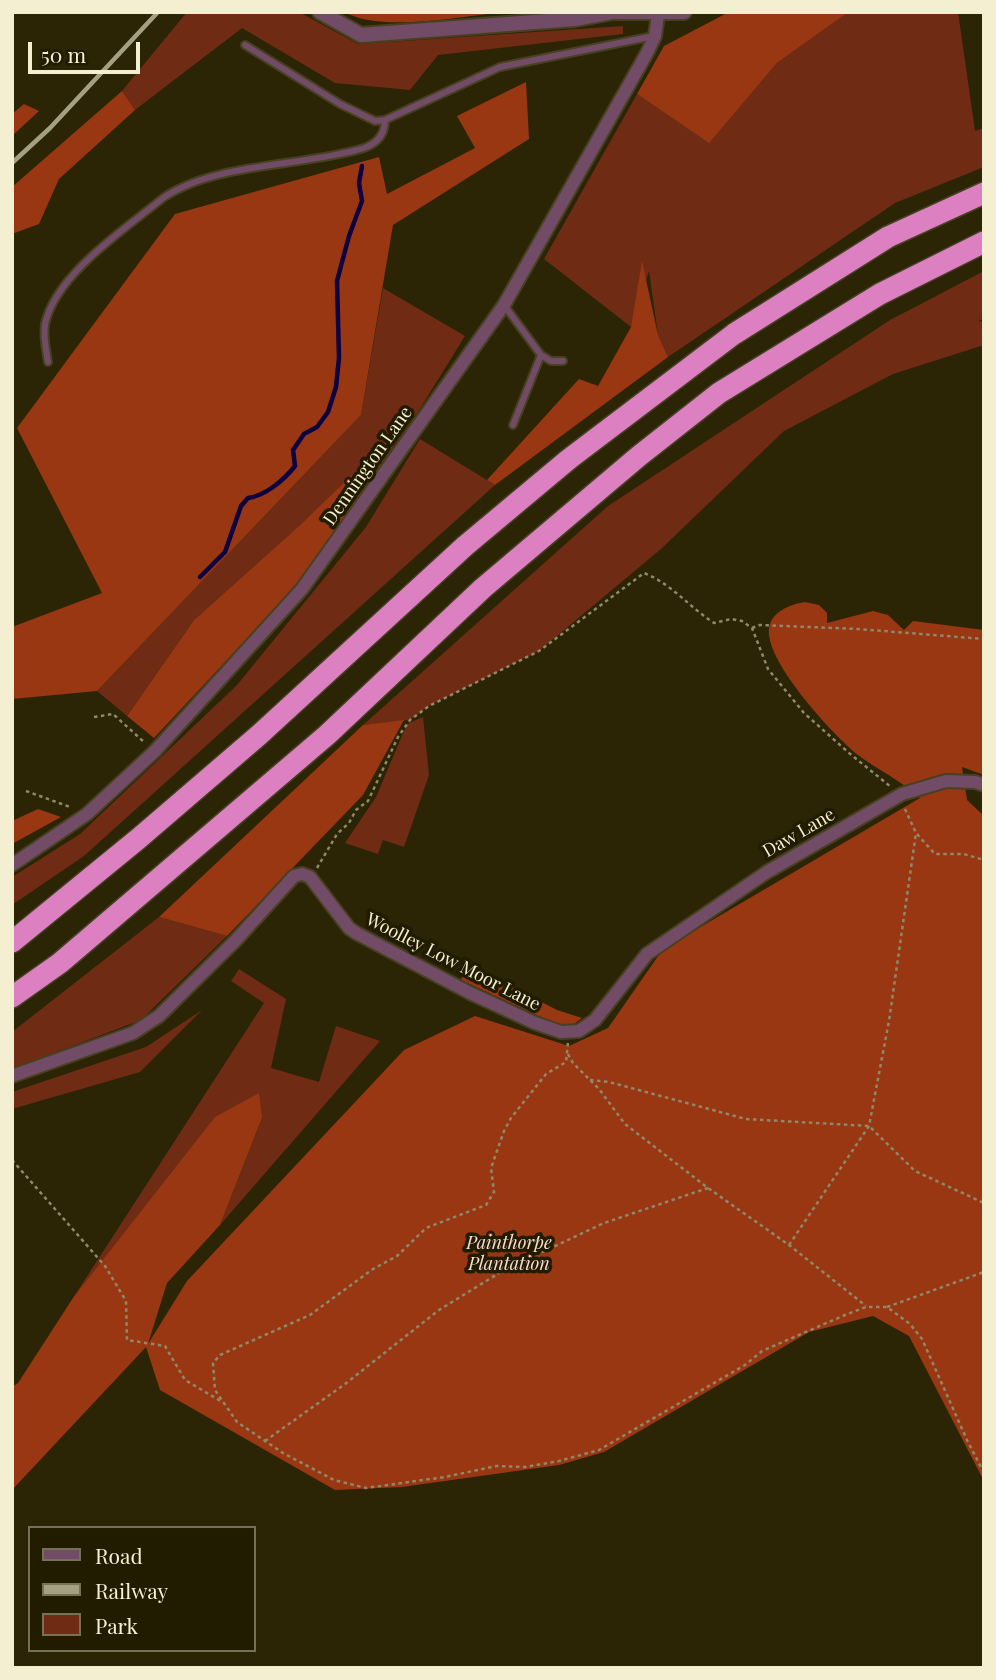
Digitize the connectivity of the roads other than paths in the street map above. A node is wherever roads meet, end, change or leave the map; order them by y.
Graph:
1 (320, 12) edge
2 (614, 12) edge
3 (684, 12) edge
4 (658, 14) junction
5 (656, 36) junction
6 (245, 45) dead end
7 (385, 120) junction
8 (984, 193) edge
9 (984, 242) edge
10 (504, 304) junction
11 (541, 355) junction
12 (563, 361) dead end
13 (48, 362) dead end
14 (513, 425) dead end
15 (984, 785) edge
16 (12, 865) edge
17 (12, 942) edge
18 (12, 997) edge
19 (568, 1033) joint
20 (12, 1076) edge

1 - 2 street
2 - 4 street
3 - 4 street
4 - 5 street, Dennington Lane
5 - 7 lane
5 - 10 street, Dennington Lane
6 - 7 lane
7 - 13 lane
8 - 17 highway
9 - 18 highway
10 - 11 lane
10 - 16 street, Dennington Lane
11 - 12 lane
11 - 14 lane
15 - 19 street, Daw Lane
19 - 20 street, Woolley Low Moor Lane

